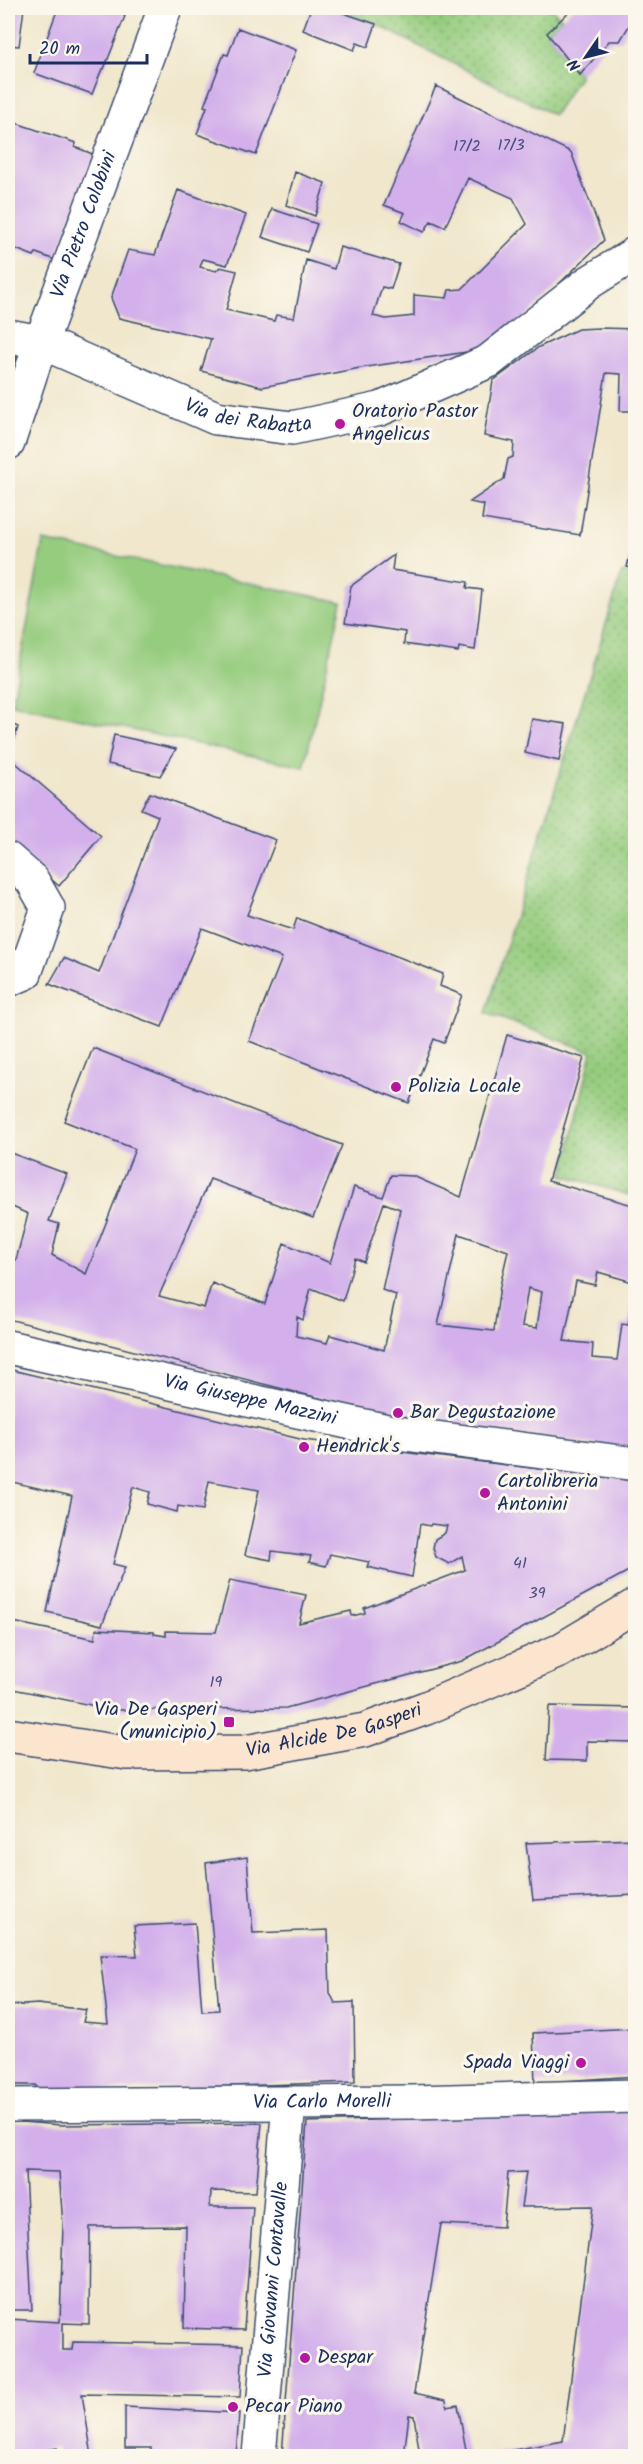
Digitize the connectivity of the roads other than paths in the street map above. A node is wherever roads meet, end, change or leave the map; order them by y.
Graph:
1 (165, 8) edge
2 (636, 253) edge
3 (8, 336) edge
4 (41, 342) junction
5 (8, 443) edge
6 (8, 859) edge
7 (8, 980) edge
8 (8, 1347) edge
9 (636, 1464) edge
10 (636, 1605) edge
11 (8, 1735) edge
12 (636, 2096) edge
13 (289, 2103) junction
14 (8, 2106) edge
15 (259, 2457) edge

1 - 4 street, Via Pietro Colobini
2 - 4 street, Via dei Rabatta
3 - 4 street, Via dei Rabatta
4 - 5 street, Via Pietro Colobini
6 - 7 street
8 - 9 street, Via Giuseppe Mazzini
10 - 11 main road, Via Alcide De Gasperi
12 - 13 street, Via Carlo Morelli
13 - 14 street, Via Carlo Morelli
13 - 15 street, Via Giovanni Contavalle

